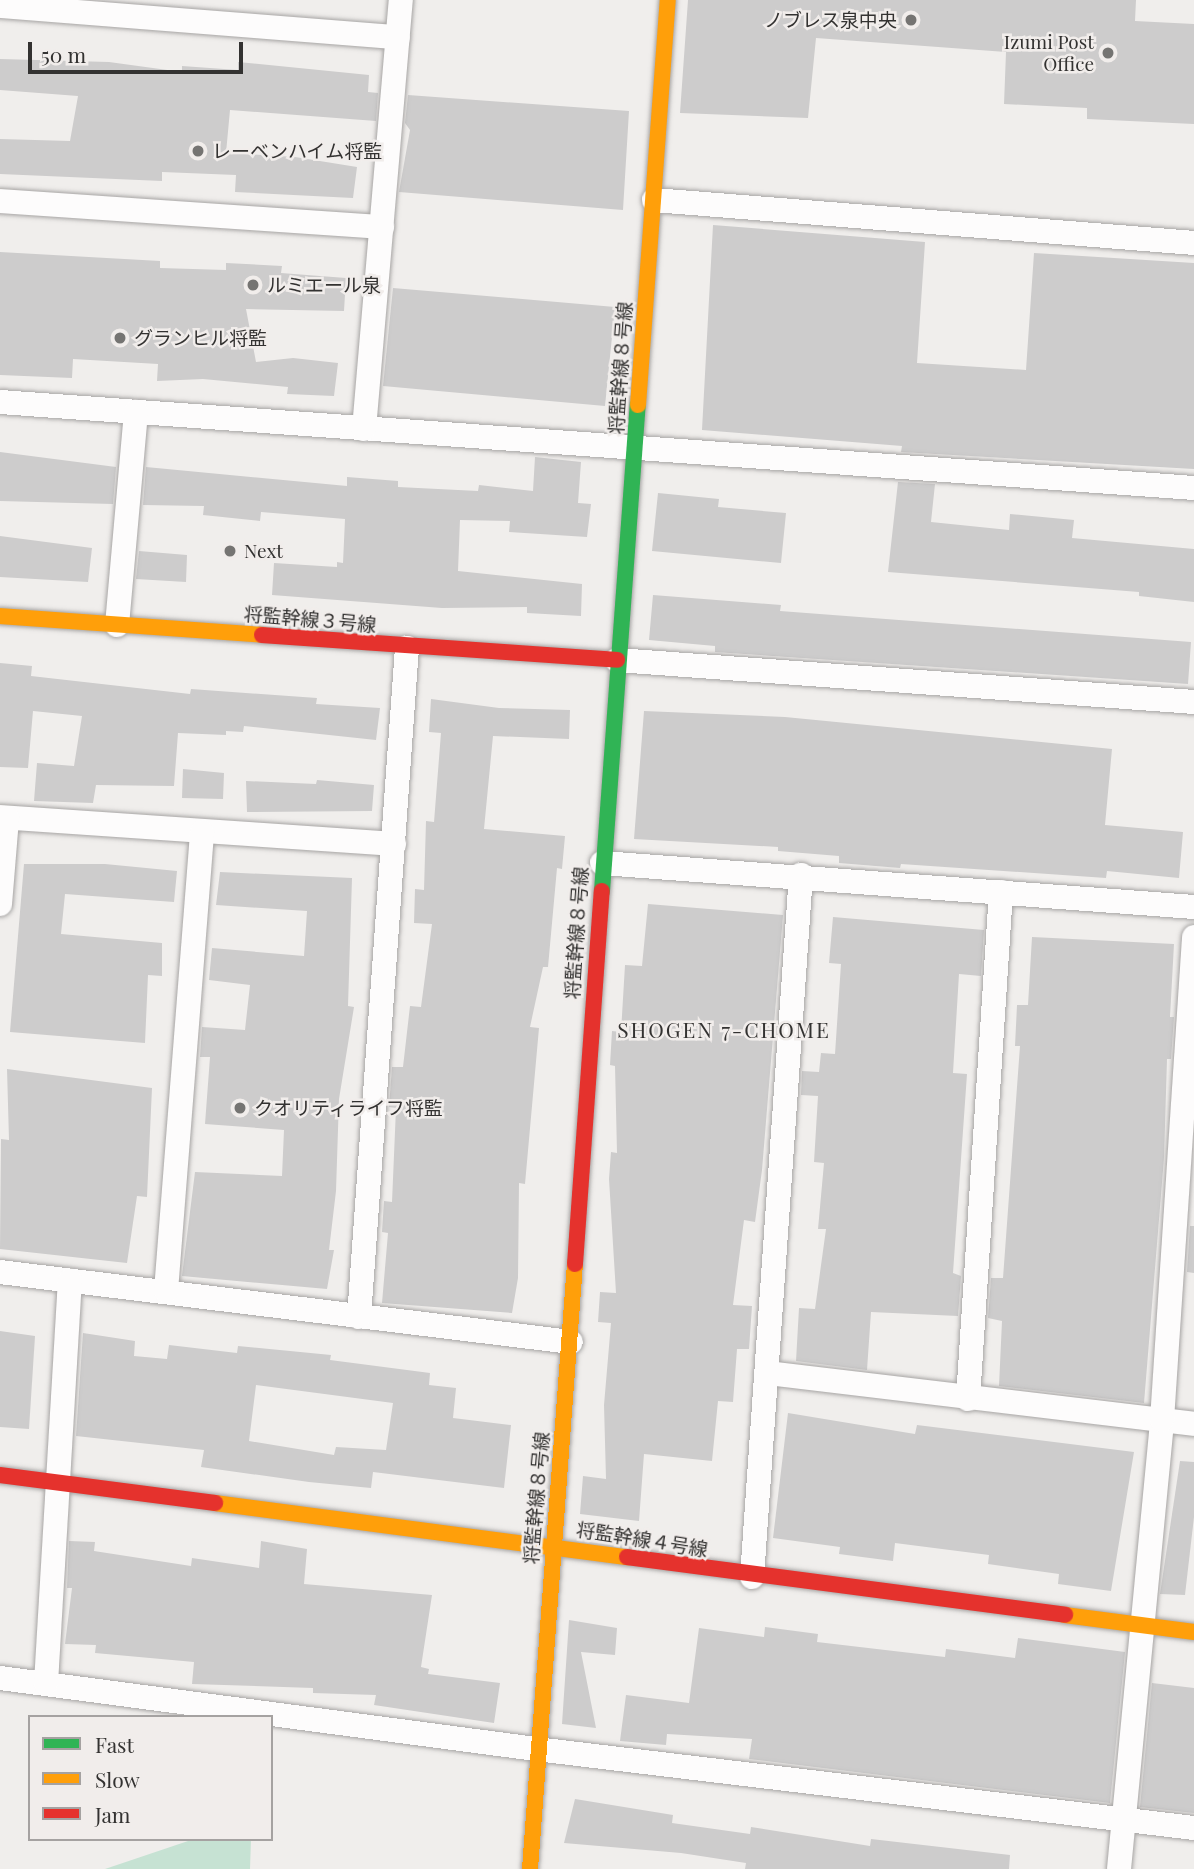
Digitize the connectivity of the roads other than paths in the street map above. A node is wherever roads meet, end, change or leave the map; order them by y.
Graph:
1 (401, 0) edge
2 (668, 0) edge
3 (0, 6) edge
4 (398, 37) junction
5 (653, 200) junction
6 (0, 201) edge
7 (382, 227) junction
8 (1194, 243) edge
9 (0, 402) edge
10 (136, 412) junction
11 (364, 429) junction
12 (635, 448) junction
13 (1194, 488) edge
14 (0, 615) edge
15 (117, 625) junction
16 (407, 648) junction
17 (617, 660) junction
18 (1194, 702) edge
19 (3, 818) edge
20 (202, 832) junction
21 (394, 844) junction
22 (601, 863) junction
23 (801, 875) junction
24 (1001, 892) junction
25 (0, 904) edge
26 (1194, 907) edge
27 (1194, 937) edge
28 (0, 1272) edge
29 (70, 1281) junction
30 (166, 1291) junction
31 (359, 1317) junction
32 (571, 1342) junction
33 (768, 1373) junction
34 (968, 1399) junction
35 (1162, 1420) junction
36 (1194, 1424) edge
37 (0, 1475) edge
38 (60, 1483) junction
39 (552, 1547) junction
40 (752, 1577) junction
41 (1139, 1626) junction
42 (1194, 1632) edge
43 (0, 1678) edge
44 (46, 1683) junction
45 (536, 1749) junction
46 (1123, 1818) junction
47 (1194, 1828) edge
48 (530, 1869) edge
49 (1119, 1869) edge

1 - 4 street
2 - 5 street, 将監幹線８号線
3 - 4 street
4 - 7 street
5 - 8 street
5 - 12 street, 将監幹線８号線
6 - 7 street
7 - 11 street
9 - 10 street
10 - 11 street
10 - 15 street
11 - 12 street
12 - 13 street
12 - 17 street, 将監幹線８号線
14 - 15 street, 将監幹線３号線
15 - 16 street, 将監幹線３号線
16 - 17 street, 将監幹線３号線
16 - 21 street
17 - 18 street
17 - 22 street, 将監幹線８号線
19 - 20 street
19 - 25 street
20 - 21 street
20 - 30 street
21 - 31 street
22 - 23 street
22 - 32 street, 将監幹線８号線
23 - 24 street
23 - 33 street
24 - 26 street
24 - 34 street
27 - 35 street
28 - 29 street
29 - 30 street
29 - 38 street
30 - 31 street
31 - 32 street
32 - 39 street, 将監幹線８号線
33 - 34 street
33 - 40 street
34 - 35 street
35 - 36 street
35 - 41 street
37 - 38 street, 将監幹線４号線
38 - 39 street, 将監幹線４号線
38 - 44 street
39 - 40 street, 将監幹線４号線
39 - 45 street, 将監幹線８号線
40 - 41 street, 将監幹線４号線
41 - 42 street, 将監幹線４号線
41 - 46 street
43 - 44 street
44 - 45 street
45 - 46 street
45 - 48 street, 将監幹線８号線
46 - 47 street
46 - 49 street

